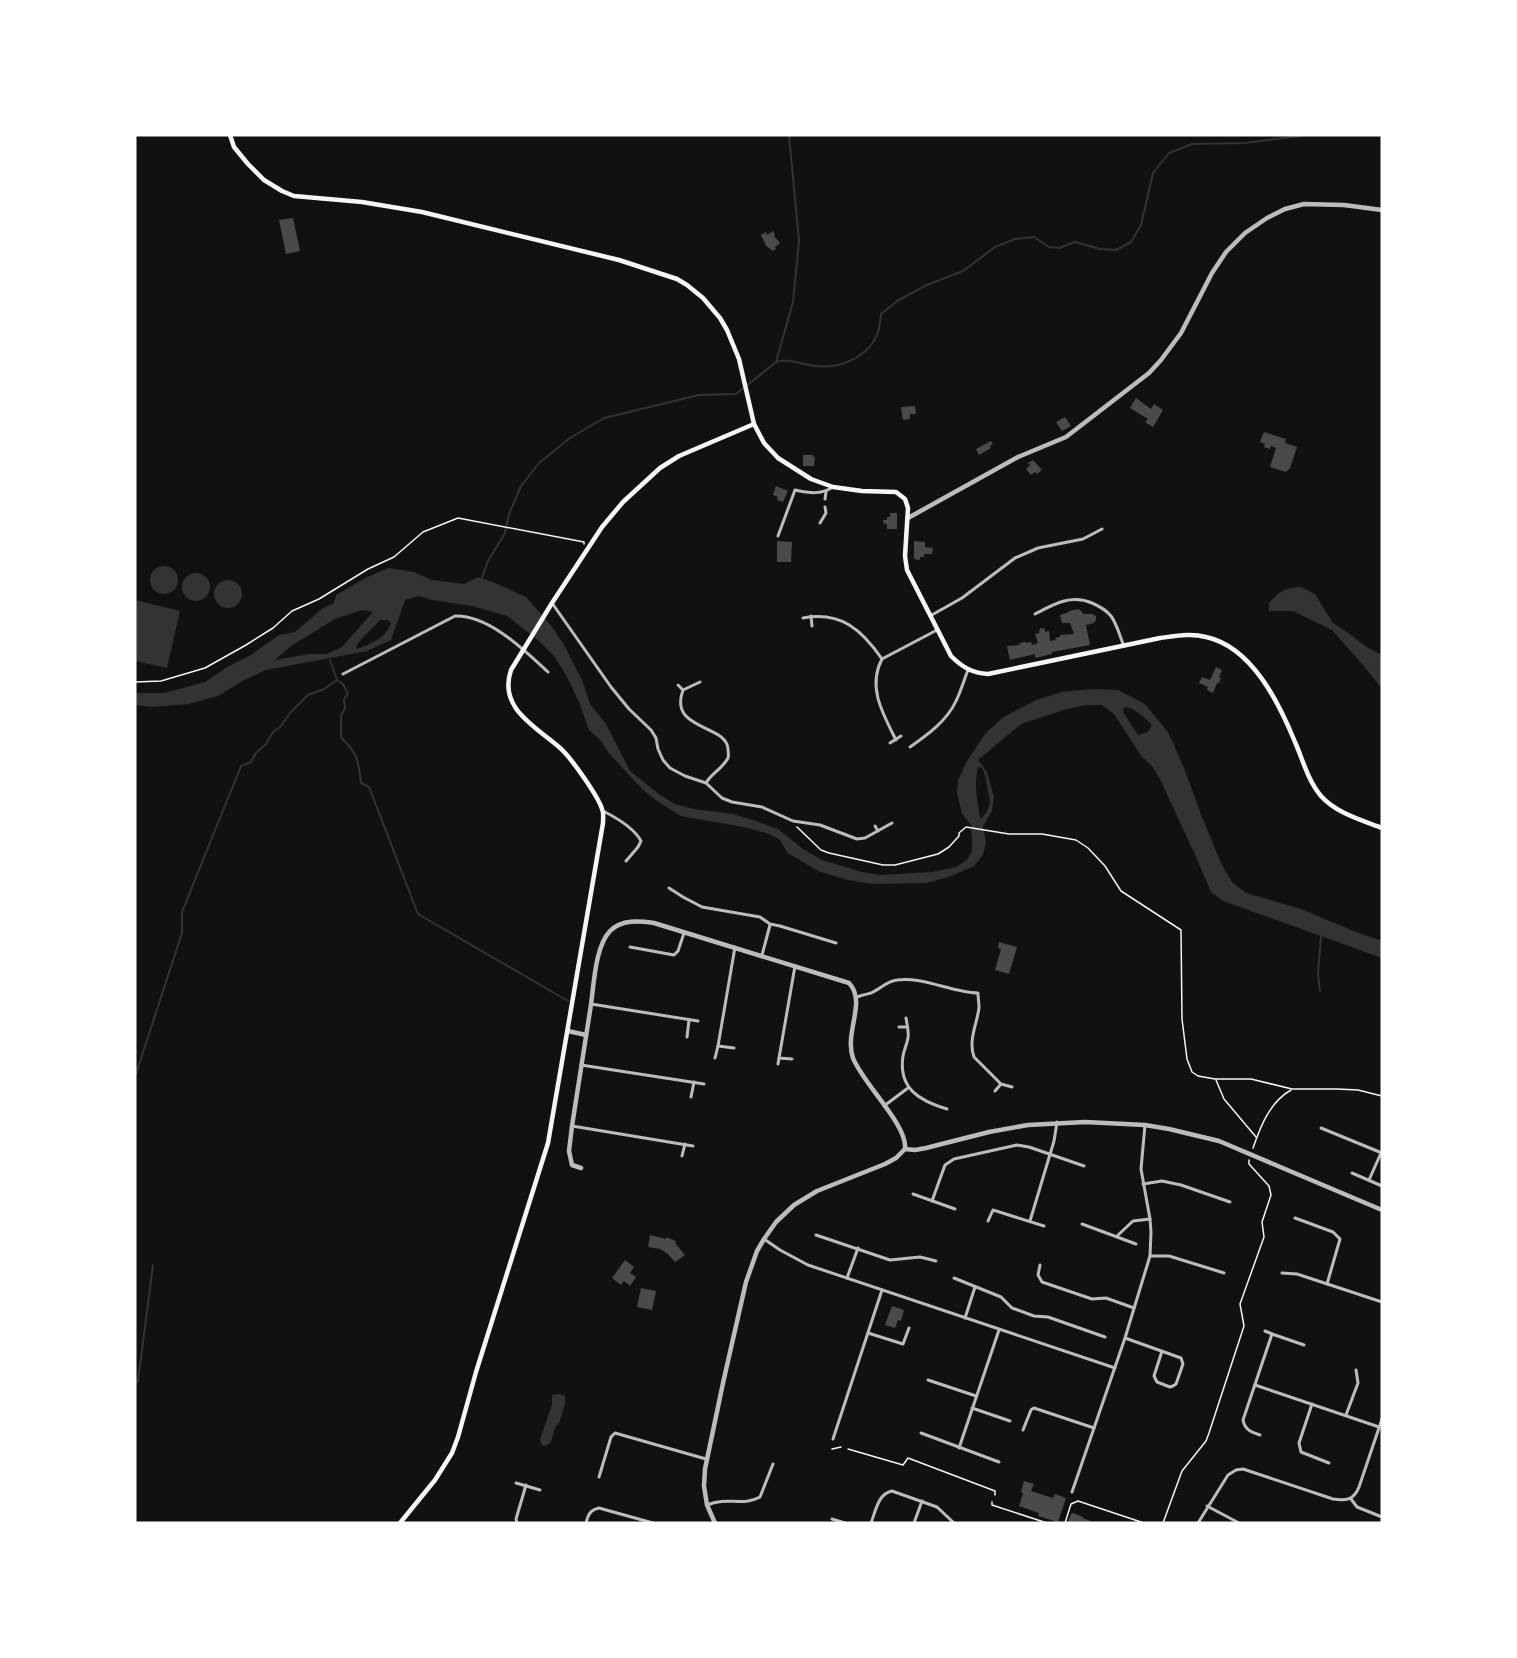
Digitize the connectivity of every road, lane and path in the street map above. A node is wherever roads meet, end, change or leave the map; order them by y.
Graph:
1 (230, 135) edge
2 (1382, 210) edge
3 (754, 424) junction
4 (833, 487) junction
5 (826, 492) junction
6 (825, 500) dead end
7 (825, 507) dead end
8 (908, 518) junction
9 (820, 523) dead end
10 (1102, 529) dead end
11 (778, 536) dead end
12 (582, 548) dead end
13 (552, 603) junction
14 (1042, 610) junction
15 (1035, 614) dead end
16 (811, 616) junction
17 (930, 616) junction
18 (1045, 617) dead end
19 (803, 618) dead end
20 (812, 626) dead end
21 (937, 630) junction
22 (1124, 646) junction
23 (524, 649) junction
24 (882, 659) junction
25 (968, 670) junction
26 (548, 672) dead end
27 (343, 674) dead end
28 (135, 682) edge
29 (700, 682) dead end
30 (678, 685) dead end
31 (683, 690) junction
32 (901, 736) dead end
33 (896, 740) junction
34 (890, 743) dead end
35 (910, 747) dead end
36 (706, 783) junction
37 (603, 811) junction
38 (793, 821) junction
39 (892, 823) dead end
40 (875, 826) dead end
41 (1382, 828) edge
42 (878, 831) junction
43 (626, 861) dead end
44 (669, 888) dead end
45 (770, 924) junction
46 (684, 933) junction
47 (836, 943) dead end
48 (640, 944) dead end
49 (630, 948) dead end
50 (735, 948) junction
51 (639, 949) junction
52 (762, 955) junction
53 (795, 966) junction
54 (857, 997) junction
55 (591, 1004) junction
56 (906, 1018) dead end
57 (689, 1020) junction
58 (698, 1021) dead end
59 (899, 1027) dead end
60 (907, 1027) junction
61 (568, 1031) junction
62 (586, 1035) junction
63 (687, 1037) dead end
64 (718, 1046) junction
65 (734, 1048) dead end
66 (715, 1058) dead end
67 (779, 1058) junction
68 (792, 1059) dead end
69 (778, 1064) dead end
70 (582, 1065) junction
71 (1214, 1079) junction
72 (694, 1082) junction
73 (704, 1084) dead end
74 (1001, 1084) junction
75 (1012, 1087) dead end
76 (908, 1088) junction
77 (1292, 1089) junction
78 (995, 1091) dead end
79 (1382, 1096) edge
80 (691, 1097) dead end
81 (884, 1106) junction
82 (947, 1108) dead end
83 (1057, 1122) junction
84 (1145, 1125) junction
85 (572, 1126) junction
86 (1321, 1128) dead end
87 (1256, 1137) junction
88 (685, 1144) junction
89 (693, 1146) dead end
90 (1253, 1148) dead end
91 (905, 1149) junction
92 (1381, 1153) edge
93 (1050, 1155) junction
94 (682, 1156) dead end
95 (1249, 1160) dead end
96 (1084, 1166) dead end
97 (580, 1168) dead end
98 (1352, 1173) dead end
99 (1369, 1180) junction
100 (1143, 1184) junction
101 (1382, 1186) edge
102 (913, 1194) dead end
103 (932, 1201) junction
104 (1230, 1202) dead end
105 (955, 1209) dead end
106 (1382, 1210) edge
107 (1294, 1218) dead end
108 (1150, 1219) junction
109 (988, 1221) dead end
110 (1030, 1221) junction
111 (1082, 1224) dead end
112 (1044, 1226) dead end
113 (816, 1235) dead end
114 (1117, 1236) junction
115 (764, 1239) junction
116 (1136, 1244) dead end
117 (858, 1248) junction
118 (1150, 1256) junction
119 (936, 1261) dead end
120 (1040, 1265) dead end
121 (1224, 1273) dead end
122 (1282, 1273) dead end
123 (847, 1278) junction
124 (954, 1278) dead end
125 (1327, 1284) junction
126 (975, 1287) junction
127 (882, 1290) junction
128 (1382, 1302) edge
129 (1134, 1308) junction
130 (965, 1318) junction
131 (909, 1328) dead end
132 (999, 1329) junction
133 (1265, 1331) dead end
134 (867, 1333) junction
135 (1272, 1334) junction
136 (1105, 1337) dead end
137 (1125, 1338) junction
138 (1304, 1345) dead end
139 (1162, 1351) junction
140 (1115, 1368) junction
141 (1356, 1370) dead end
142 (928, 1380) dead end
143 (1255, 1385) junction
144 (976, 1396) junction
145 (1312, 1404) junction
146 (972, 1408) junction
147 (1346, 1415) junction
148 (1382, 1419) edge
149 (1010, 1421) dead end
150 (1379, 1427) junction
151 (1095, 1428) junction
152 (1023, 1430) dead end
153 (921, 1433) dead end
154 (1260, 1435) dead end
155 (833, 1439) dead end
156 (841, 1447) dead end
157 (958, 1448) junction
158 (832, 1449) dead end
159 (848, 1449) dead end
160 (707, 1459) junction
161 (999, 1462) dead end
162 (1329, 1463) dead end
163 (773, 1464) dead end
164 (599, 1477) dead end
165 (516, 1483) dead end
166 (526, 1485) junction
167 (540, 1490) dead end
168 (1072, 1492) dead end
169 (995, 1495) dead end
170 (1351, 1499) junction
171 (922, 1501) junction
172 (992, 1502) dead end
173 (707, 1505) junction
174 (1207, 1506) junction
175 (1382, 1517) edge
176 (832, 1519) dead end
177 (1235, 1522) edge
178 (400, 1523) edge
179 (517, 1523) edge
180 (586, 1523) edge
181 (653, 1523) edge
182 (715, 1523) edge
183 (844, 1523) edge
184 (871, 1523) edge
185 (914, 1523) edge
186 (954, 1523) edge
187 (1047, 1523) edge
188 (1065, 1523) edge
189 (1144, 1523) edge
190 (1163, 1523) edge
191 (1198, 1523) edge

1 - 3 main road
2 - 8 street
3 - 4 main road
3 - 13 main road
4 - 5 street
4 - 8 main road
5 - 6 street
5 - 11 street
7 - 9 street
8 - 17 main road
10 - 17 street
12 - 28 path
13 - 23 main road
13 - 36 street
14 - 15 street
14 - 18 street
14 - 22 street
16 - 19 street
16 - 20 street
16 - 24 street
17 - 21 main road
21 - 24 street
21 - 25 main road
22 - 25 main road
22 - 41 main road
23 - 26 street
23 - 27 street
23 - 37 main road
24 - 33 street
25 - 35 street
29 - 31 street
30 - 31 street
31 - 36 street
32 - 33 street
33 - 34 street
36 - 38 street
37 - 43 street
37 - 61 main road
38 - 42 street
38 - 71 path
39 - 42 street
40 - 42 street
44 - 45 street
45 - 47 street
45 - 52 street
46 - 50 street
46 - 51 street
46 - 55 street
48 - 51 street
49 - 51 street
50 - 52 street
50 - 64 street
52 - 53 street
53 - 54 street
53 - 67 street
54 - 74 street
54 - 81 street
55 - 57 street
55 - 62 street
56 - 60 street
57 - 58 street
57 - 63 street
59 - 60 street
60 - 76 street
61 - 62 street
61 - 178 main road
62 - 70 street
64 - 65 street
64 - 66 street
67 - 68 street
67 - 69 street
70 - 72 street
70 - 85 street
71 - 77 path
71 - 87 path
72 - 73 street
72 - 80 street
74 - 75 street
74 - 78 street
76 - 81 street
76 - 82 street
77 - 79 path
77 - 87 path
81 - 91 street
83 - 84 street
83 - 91 street
83 - 93 street
84 - 100 street
84 - 106 street
85 - 88 street
85 - 97 street
86 - 92 street
87 - 90 path
88 - 89 street
88 - 94 street
91 - 115 street
92 - 99 street
93 - 96 street
93 - 103 street
93 - 110 street
95 - 190 path
98 - 99 street
99 - 101 street
100 - 104 street
100 - 108 street
102 - 103 street
103 - 105 street
107 - 125 street
108 - 114 street
108 - 118 street
109 - 110 street
110 - 112 street
111 - 114 street
113 - 117 street
114 - 116 street
115 - 123 street
115 - 160 street
117 - 119 street
117 - 123 street
118 - 121 street
118 - 129 street
120 - 129 street
122 - 125 street
123 - 127 street
124 - 126 street
125 - 128 street
126 - 130 street
126 - 136 street
127 - 130 street
127 - 134 street
129 - 137 street
130 - 132 street
131 - 134 street
132 - 140 street
132 - 144 street
133 - 135 street
134 - 155 street
135 - 138 street
135 - 143 street
137 - 139 street
137 - 140 street
139 - 139 street
140 - 151 street
141 - 147 street
142 - 144 street
143 - 145 street
143 - 154 street
144 - 146 street
145 - 147 street
145 - 162 street
146 - 149 street
146 - 157 street
147 - 150 street
148 - 150 street
150 - 170 street
151 - 152 street
151 - 168 street
153 - 157 street
156 - 158 path
157 - 161 street
159 - 169 path
160 - 164 street
160 - 173 street
163 - 173 street
165 - 166 street
166 - 167 street
166 - 179 street
170 - 174 street
170 - 175 street
171 - 184 street
171 - 185 street
171 - 186 street
172 - 187 path
173 - 182 street
174 - 177 street
174 - 191 street
176 - 183 street
180 - 181 street
188 - 189 path

